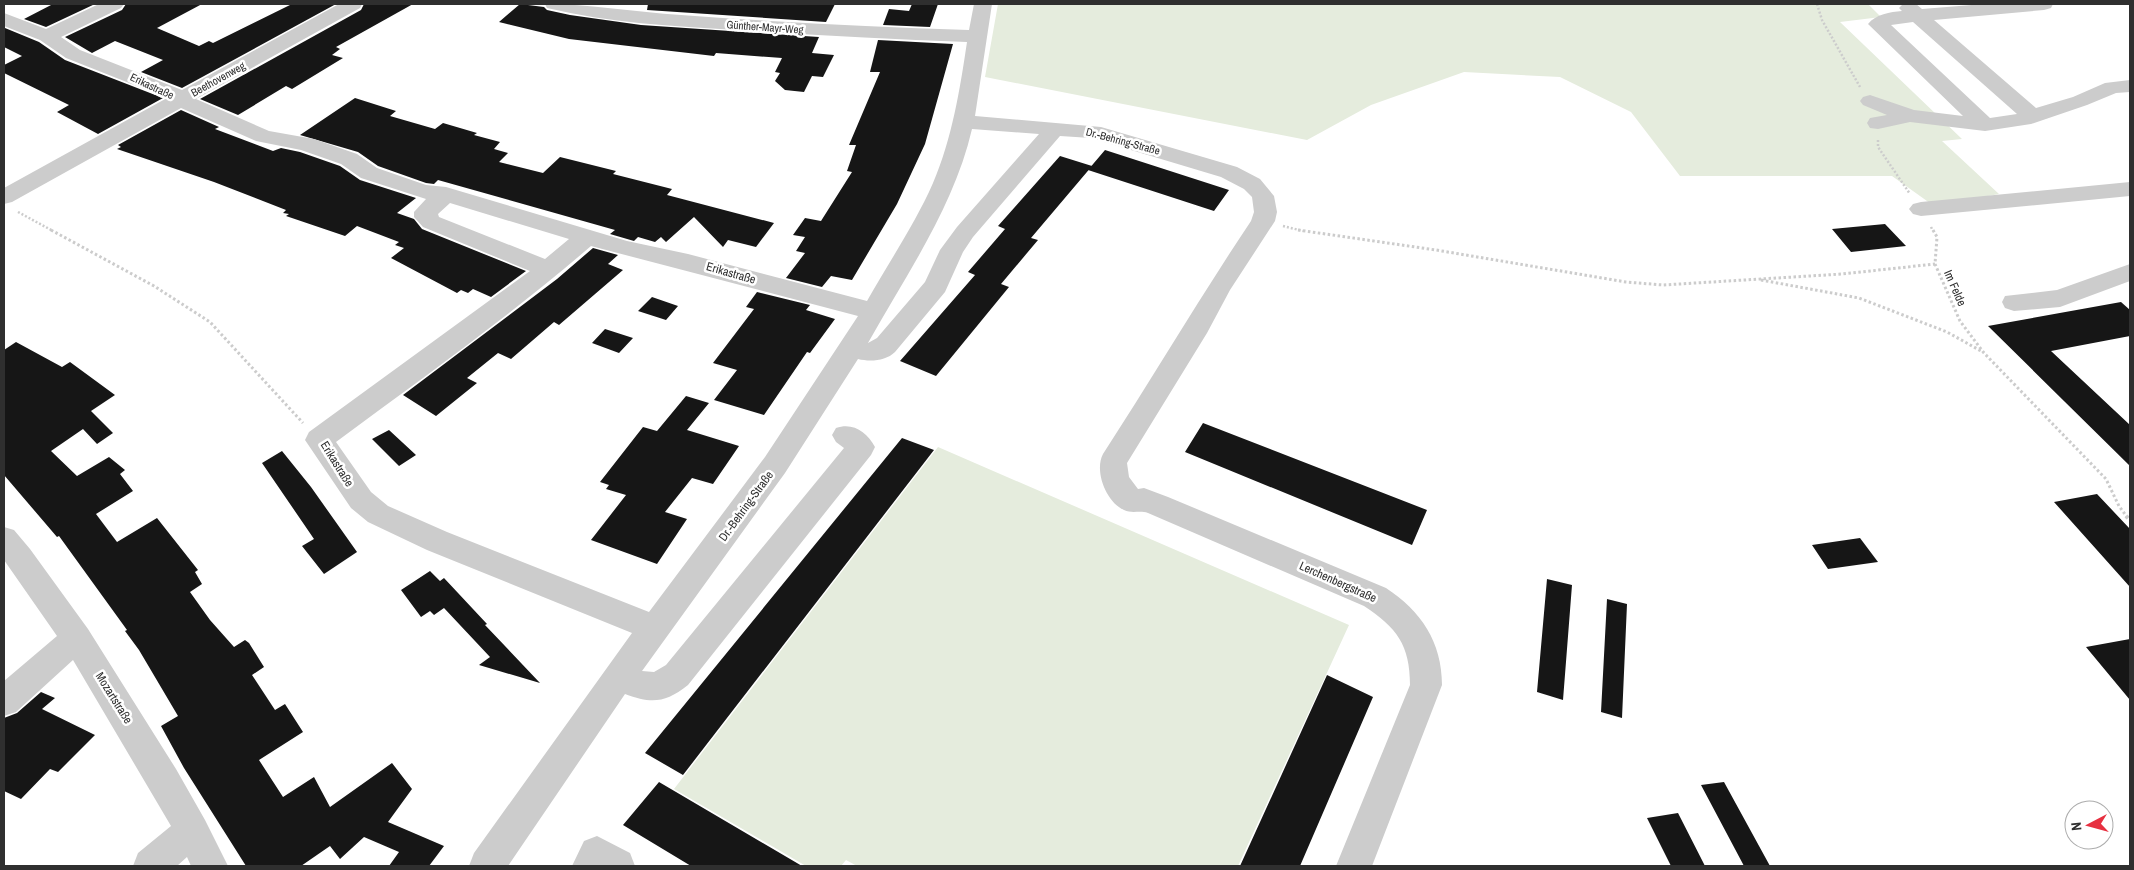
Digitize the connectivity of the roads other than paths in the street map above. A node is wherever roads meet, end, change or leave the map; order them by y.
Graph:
1 (114, 4) edge
2 (353, 4) edge
3 (554, 4) edge
4 (983, 4) edge
5 (2044, 4) edge
6 (1961, 8) edge
7 (1911, 10) edge
8 (4, 19) edge
9 (47, 36) junction
10 (978, 36) junction
11 (2130, 86) edge
12 (181, 100) junction
13 (1870, 101) road end
14 (1910, 116) junction
15 (2032, 116) junction
16 (964, 122) junction
17 (1878, 123) road end
18 (1985, 124) junction
19 (1052, 128) junction
20 (2130, 189) edge
21 (446, 194) junction
22 (8, 197) edge
23 (1921, 209) road end
24 (588, 236) junction
25 (549, 270) junction
26 (2130, 272) edge
27 (2014, 302) dead end
28 (874, 311) junction
29 (851, 348) junction
30 (846, 436) dead end
31 (1132, 500) joint
32 (4, 539) edge
33 (655, 628) junction
34 (77, 640) junction
35 (618, 677) junction
36 (4, 701) edge
37 (193, 832) junction
38 (152, 866) edge
39 (210, 866) edge
40 (487, 866) edge
41 (590, 866) edge
42 (617, 866) edge
43 (1354, 866) edge

1 - 9 street
2 - 12 street, Beethovenweg
3 - 10 street, Günther-Mayr-Weg
4 - 10 street, Dr.-Behring-Straße
5 - 6 street
6 - 7 street
7 - 15 street
7 - 18 street
8 - 9 street, Erikastraße
9 - 12 street, Erikastraße
10 - 16 street, Dr.-Behring-Straße
11 - 15 street
12 - 21 street, Erikastraße
12 - 22 street, Beethovenweg
13 - 14 street
14 - 17 street
14 - 18 street
15 - 18 street
16 - 19 street, Dr.-Behring-Straße
16 - 28 street, Dr.-Behring-Straße
19 - 29 street
19 - 31 street, Dr.-Behring-Straße
20 - 23 street
21 - 24 street, Erikastraße
21 - 25 street
24 - 25 street, Erikastraße
24 - 28 street, Erikastraße
25 - 33 street, Erikastraße
26 - 27 street
28 - 29 street, Dr.-Behring-Straße
29 - 33 street, Dr.-Behring-Straße
30 - 35 street
31 - 43 street, Lerchenbergstraße
32 - 34 street, Mozartstraße
33 - 35 street, Dr.-Behring-Straße
34 - 36 street
34 - 37 street, Mozartstraße
35 - 40 street, Dr.-Behring-Straße
37 - 38 street
37 - 39 street, Mozartstraße
41 - 42 street

